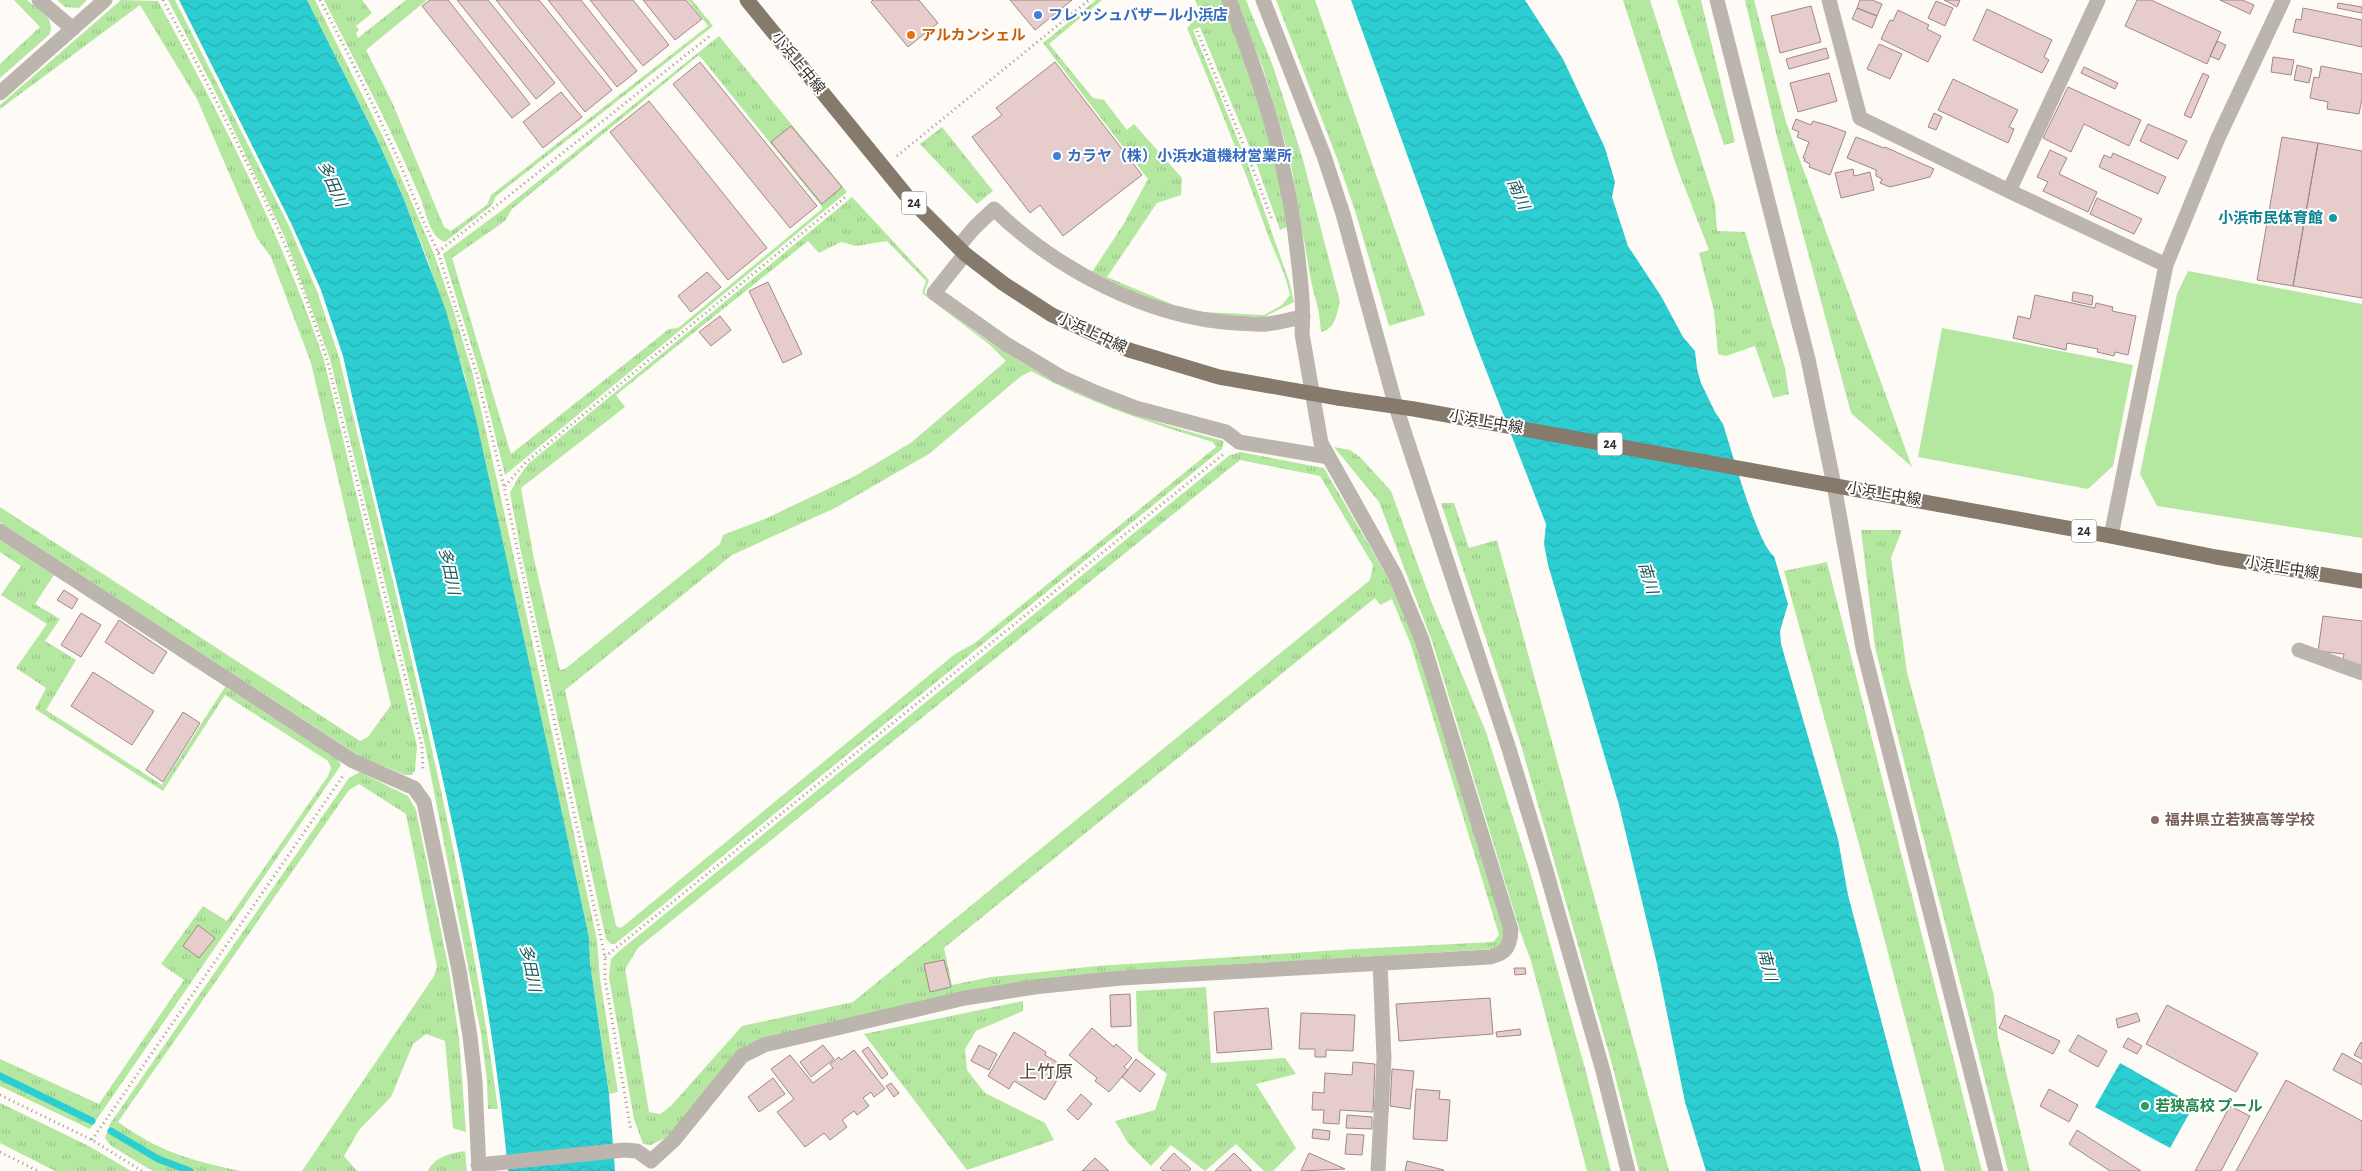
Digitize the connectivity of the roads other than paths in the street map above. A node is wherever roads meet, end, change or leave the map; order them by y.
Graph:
1 (39, 0) edge
2 (105, 0) edge
3 (1229, 0) edge
4 (1263, 0) edge
5 (1717, 0) edge
6 (1830, 0) edge
7 (2098, 0) edge
8 (2283, 0) edge
9 (748, 1) edge
10 (73, 29) junction
11 (0, 93) edge
12 (2010, 191) junction
13 (962, 250) junction
14 (2166, 265) junction
15 (1303, 317) junction
16 (1396, 407) junction
17 (1329, 457) junction
18 (1834, 485) junction
19 (0, 531) edge
20 (2111, 536) junction
21 (2362, 581) edge
22 (2299, 650) dead end
23 (2362, 673) edge
24 (1380, 963) junction
25 (656, 1166) edge
26 (482, 1167) edge
27 (1378, 1171) edge
28 (1628, 1171) edge
29 (1996, 1171) edge

1 - 10 street
2 - 10 street
3 - 15 street
4 - 16 street
5 - 18 street
6 - 12 street
7 - 12 street
8 - 14 street
9 - 13 main road, 小浜上中線 / 24
10 - 11 street
12 - 14 street
13 - 15 street
13 - 16 main road, 小浜上中線 / 24, bridge
13 - 17 street
14 - 20 street
15 - 17 street
16 - 18 main road, 小浜上中線 / 24
16 - 28 street
17 - 24 street
18 - 20 main road, 小浜上中線 / 24
18 - 29 street
19 - 26 street
20 - 21 main road, 小浜上中線 / 24
22 - 23 street
24 - 25 street
24 - 27 street
25 - 26 street

